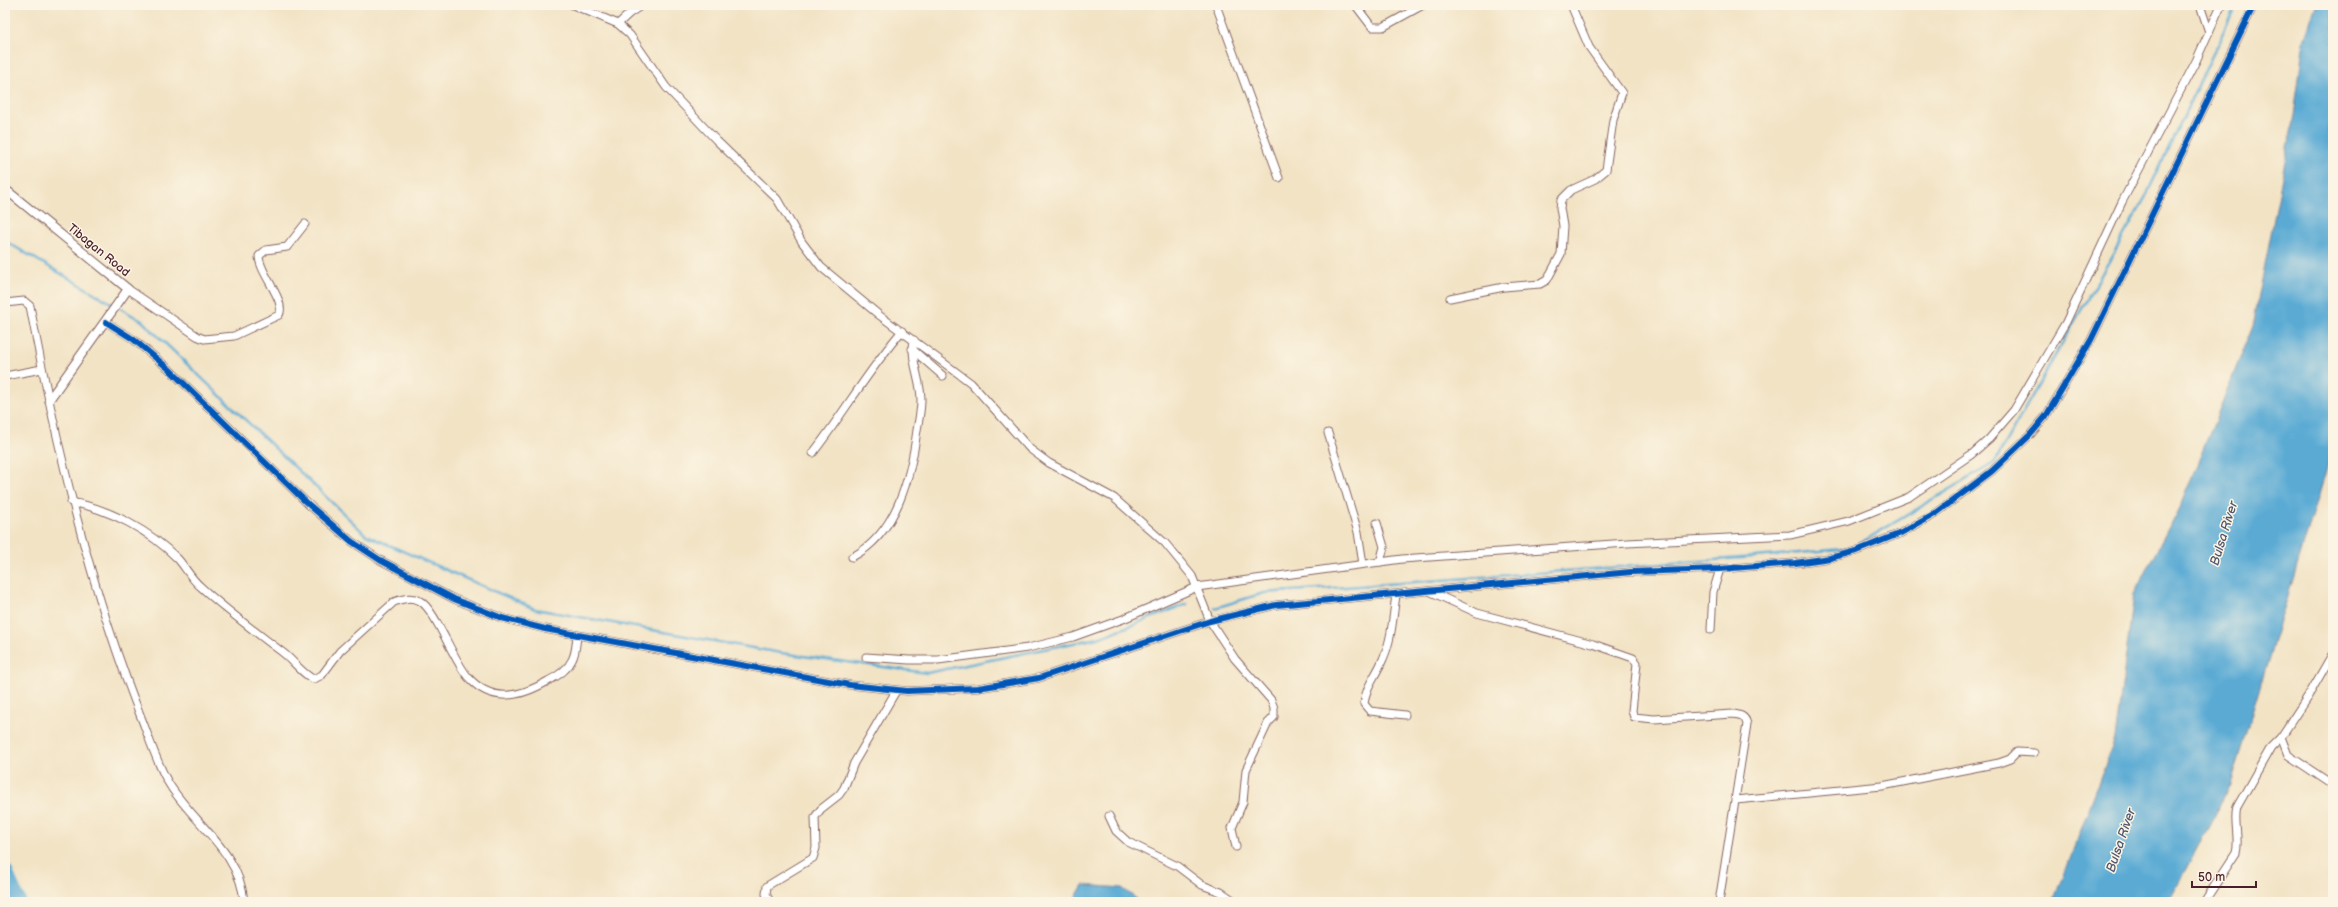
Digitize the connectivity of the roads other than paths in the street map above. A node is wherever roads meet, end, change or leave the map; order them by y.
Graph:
1 (573, 5) edge
2 (642, 5) edge
3 (1216, 5) edge
4 (1423, 5) edge
5 (1571, 5) edge
6 (2200, 5) edge
7 (2222, 5) edge
8 (2254, 5) edge
9 (1356, 6) dead end
10 (618, 24) junction
11 (2209, 32) junction
12 (1279, 178) dead end
13 (5, 189) edge
14 (305, 224) dead end
15 (128, 289) junction
16 (1450, 298) dead end
17 (5, 303) edge
18 (106, 322) junction
19 (902, 331) junction
20 (914, 340) junction
21 (912, 349) junction
22 (42, 369) junction
23 (5, 376) edge
24 (943, 376) dead end
25 (49, 400) junction
26 (1328, 433) dead end
27 (813, 453) dead end
28 (71, 502) junction
29 (1377, 523) dead end
30 (852, 557) dead end
31 (1380, 562) junction
32 (1363, 564) junction
33 (1720, 569) junction
34 (1197, 587) junction
35 (1429, 591) junction
36 (1396, 595) junction
37 (1210, 621) junction
38 (1711, 630) dead end
39 (576, 636) junction
40 (2333, 652) edge
41 (866, 657) dead end
42 (896, 691) junction
43 (1405, 715) dead end
44 (2281, 737) junction
45 (2034, 753) dead end
46 (2333, 785) edge
47 (1736, 800) junction
48 (1109, 816) dead end
49 (1236, 847) dead end
50 (244, 902) edge
51 (770, 902) edge
52 (1236, 902) edge
53 (1719, 902) edge
54 (2204, 902) edge

1 - 10 street
2 - 10 street
3 - 12 street
4 - 9 street
5 - 16 street
6 - 11 street
7 - 11 street
8 - 33 street
10 - 19 street
11 - 31 street
13 - 15 street, Tibagan Road
14 - 15 street
15 - 18 street, Tibagan Road
17 - 22 street
18 - 25 street, Tibagan Road
18 - 39 street
19 - 20 street
19 - 27 street
20 - 21 street
20 - 34 street
21 - 24 street
21 - 30 street
22 - 23 street
22 - 25 street
25 - 28 street
26 - 32 street
28 - 39 street
28 - 50 street
29 - 31 street
31 - 32 street
32 - 34 street
33 - 35 street
33 - 38 street
34 - 37 street
34 - 41 street
35 - 36 street
35 - 47 street
36 - 37 street
36 - 43 street
37 - 42 street
37 - 49 street
39 - 42 street
40 - 44 street
42 - 51 street
44 - 46 street
44 - 54 street
45 - 47 street
47 - 53 street
48 - 52 street

